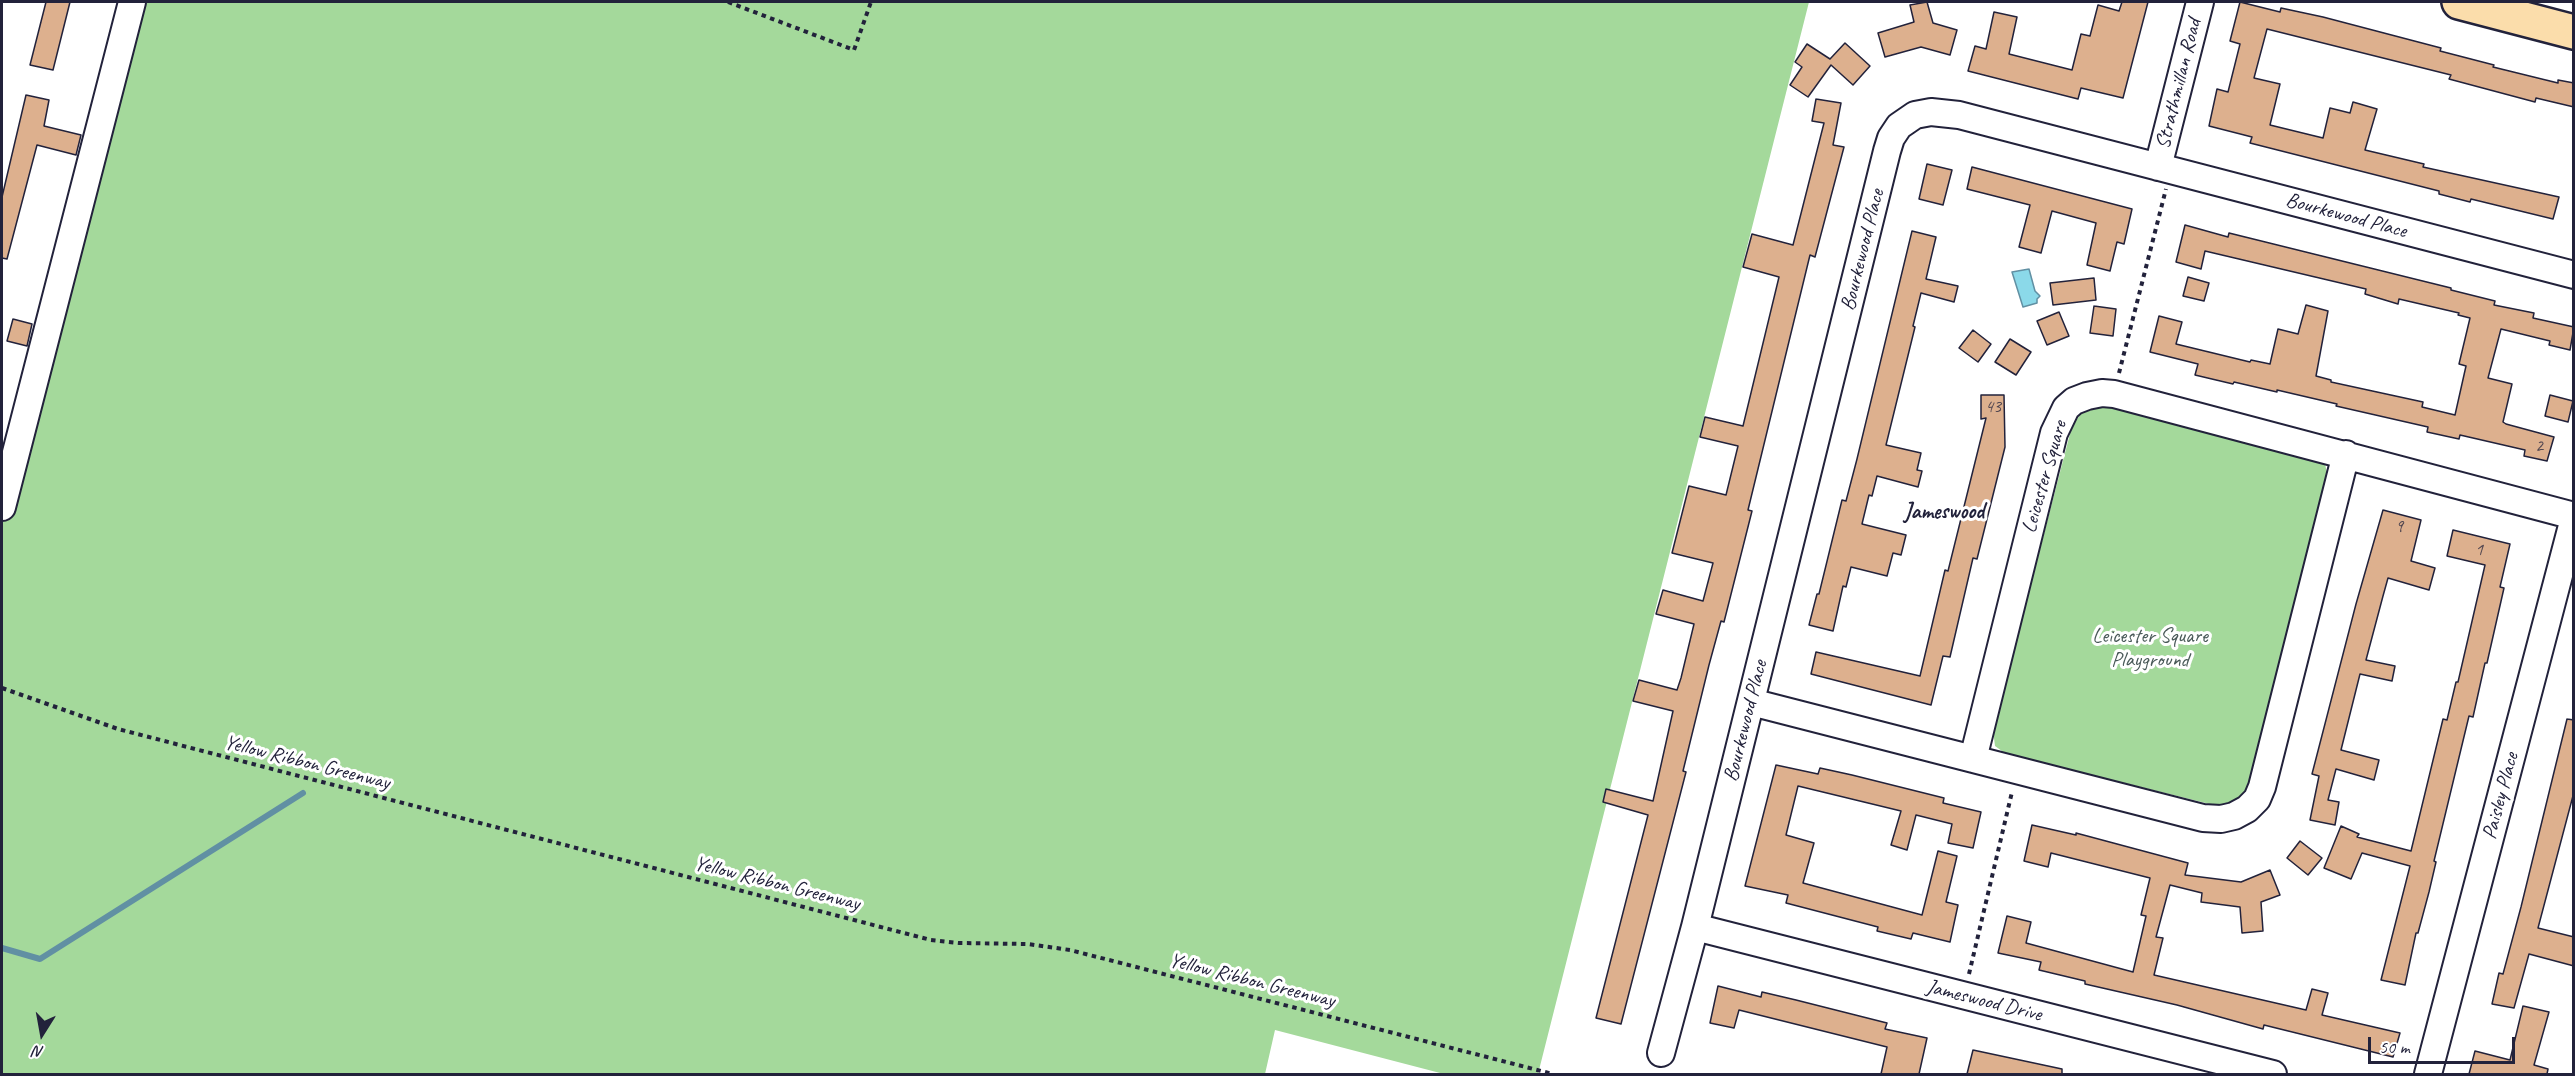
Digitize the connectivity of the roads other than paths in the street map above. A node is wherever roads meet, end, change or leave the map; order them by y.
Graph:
1 (132, 2) edge
2 (2200, 2) edge
3 (2459, 2) edge
4 (2574, 32) edge
5 (2165, 168) junction
6 (2574, 275) edge
7 (2346, 454) junction
8 (2, 507) edge
9 (2574, 517) edge
10 (1751, 702) junction
11 (1973, 759) junction
12 (1695, 927) junction
13 (1661, 1053) dead end
14 (2273, 1074) edge
15 (2428, 1074) edge

1 - 8 street
2 - 5 street, Strathmillan Road
3 - 4 main road
5 - 6 street, Bourkewood Place
5 - 10 street, Bourkewood Place
7 - 9 street, Leicester Square
7 - 11 street
7 - 11 street, Leicester Square
9 - 15 street, Paisley Place
10 - 11 street
10 - 12 street, Bourkewood Place
12 - 13 street, Bourkewood Place
12 - 14 street, Jameswood Drive

